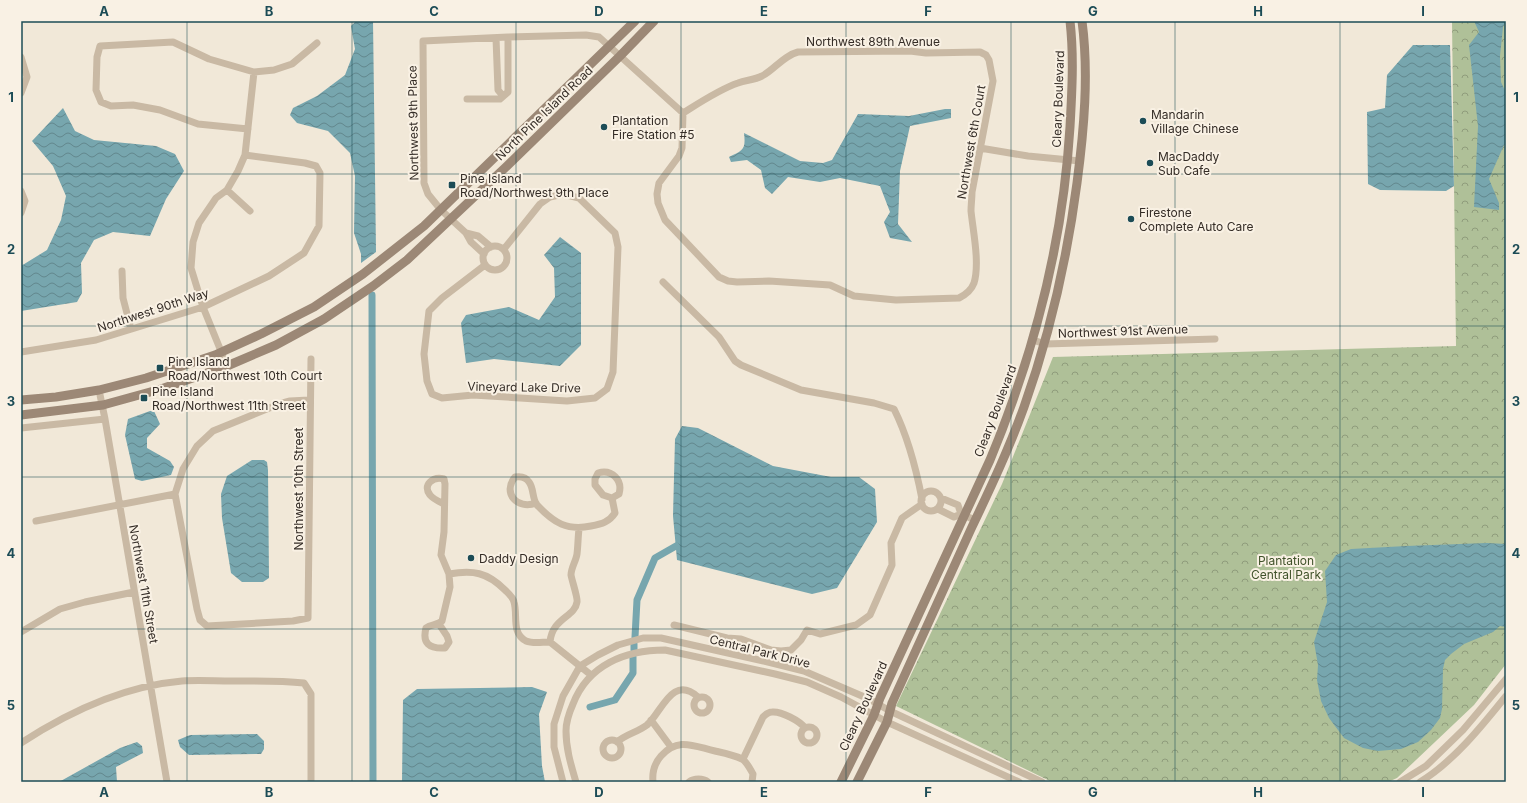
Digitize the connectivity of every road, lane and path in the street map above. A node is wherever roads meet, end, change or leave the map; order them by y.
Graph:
1 (634, 21) edge
2 (654, 21) edge
3 (1070, 21) edge
4 (1082, 21) edge
5 (508, 37) junction
6 (496, 38) junction
7 (316, 43) dead end
8 (610, 46) junction
9 (986, 55) joint
10 (620, 56) junction
11 (21, 57) edge
12 (254, 72) junction
13 (21, 93) edge
14 (503, 96) junction
15 (467, 99) dead end
16 (683, 113) junction
17 (248, 129) junction
18 (980, 148) junction
19 (244, 155) junction
20 (1068, 159) junction
21 (1080, 161) junction
22 (227, 190) junction
23 (21, 191) edge
24 (441, 210) junction
25 (250, 211) dead end
26 (21, 213) edge
27 (451, 220) junction
28 (466, 232) junction
29 (491, 247) junction
30 (504, 249) junction
31 (484, 254) junction
32 (485, 265) junction
33 (122, 271) dead end
34 (663, 282) dead end
35 (203, 307) junction
36 (131, 329) junction
37 (1215, 339) dead end
38 (1033, 340) junction
39 (1045, 344) junction
40 (21, 352) edge
41 (221, 352) junction
42 (311, 359) dead end
43 (227, 366) junction
44 (99, 390) junction
45 (21, 400) edge
46 (309, 400) junction
47 (103, 405) junction
48 (21, 415) edge
49 (105, 419) junction
50 (21, 428) edge
51 (918, 481) junction
52 (931, 492) junction
53 (175, 494) junction
54 (612, 498) dead end
55 (941, 498) junction
56 (922, 502) junction
57 (444, 504) dead end
58 (536, 504) dead end
59 (119, 505) junction
60 (938, 509) junction
61 (963, 514) junction
62 (975, 520) junction
63 (36, 521) dead end
64 (579, 529) junction
65 (449, 574) junction
66 (134, 592) junction
67 (439, 624) dead end
68 (674, 625) dead end
69 (21, 632) edge
70 (550, 642) junction
71 (580, 666) junction
72 (590, 675) junction
73 (1506, 679) edge
74 (151, 685) junction
75 (1506, 696) edge
76 (698, 697) dead end
77 (878, 704) junction
78 (890, 711) junction
79 (874, 715) junction
80 (651, 720) junction
81 (887, 722) junction
82 (805, 728) dead end
83 (617, 742) dead end
84 (21, 743) edge
85 (671, 747) junction
86 (743, 759) junction
87 (167, 782) edge
88 (311, 782) edge
89 (563, 782) edge
90 (576, 782) edge
91 (653, 782) edge
92 (689, 782) edge
93 (708, 782) edge
94 (752, 782) edge
95 (841, 782) edge
96 (857, 782) edge
97 (1019, 782) edge
98 (1042, 782) edge
99 (1400, 782) edge
100 (1420, 782) edge

1 - 8 street, North Pine Island Road
2 - 10 street, North Pine Island Road
3 - 20 street, Cleary Boulevard
4 - 21 street, Cleary Boulevard
5 - 6 street
5 - 8 street
5 - 14 street
6 - 14 street
6 - 24 street, Northwest 9th Place
7 - 12 street
8 - 10 street
8 - 24 street, North Pine Island Road
9 - 16 street, Northwest 89th Avenue
9 - 18 street, Northwest 6th Court
10 - 16 street
10 - 27 street, North Pine Island Road
11 - 13 street
12 - 17 street
12 - 17 street
14 - 15 street
16 - 18 street, Northwest 6th Court
17 - 19 street
18 - 20 street
19 - 22 street
19 - 35 street, Northwest 90th Way
20 - 21 street
20 - 38 street, Cleary Boulevard
21 - 39 street, Cleary Boulevard
22 - 25 street
22 - 35 street
23 - 26 street
24 - 27 street, Northwest 9th Place
24 - 41 street, North Pine Island Road
27 - 28 street, Northwest 9th Place
27 - 43 street, North Pine Island Road
28 - 29 street
28 - 31 street
29 - 30 street
29 - 31 street
30 - 32 street
30 - 32 street, Vineyard Lake Drive
31 - 32 street
33 - 36 street
34 - 51 street
35 - 36 street, Northwest 90th Way
35 - 41 street
36 - 40 street, Northwest 90th Way
37 - 39 street, Northwest 91st Avenue
38 - 39 street, Northwest 91st Avenue
38 - 61 street, Cleary Boulevard
39 - 62 street, Cleary Boulevard
41 - 43 street
41 - 44 street, North Pine Island Road
42 - 46 street, Northwest 10th Street
43 - 47 street, North Pine Island Road
44 - 45 street, North Pine Island Road
44 - 47 street, Northwest 11th Street
46 - 53 street
46 - 53 street, Northwest 10th Street
47 - 48 street, North Pine Island Road
47 - 49 street, Northwest 11th Street
49 - 50 street
49 - 59 street, Northwest 11th Street
51 - 52 street
51 - 56 street
52 - 55 street
52 - 56 street
53 - 59 street
54 - 64 street
55 - 60 street
55 - 61 street
56 - 60 street
56 - 68 street
57 - 65 street
58 - 64 street
59 - 63 street
59 - 66 street, Northwest 11th Street
60 - 61 street
61 - 62 street
61 - 77 street, Cleary Boulevard
62 - 78 street, Cleary Boulevard
64 - 70 street
65 - 67 street
65 - 70 street
66 - 69 street
66 - 74 street, Northwest 11th Street
70 - 71 street
71 - 72 street
71 - 77 street, Central Park Drive
71 - 89 street, Central Park Drive
72 - 79 street, Central Park Drive
72 - 90 street, Central Park Drive
73 - 99 street
74 - 84 street
74 - 87 street, Northwest 11th Street
74 - 88 street
75 - 100 street
76 - 80 street
77 - 78 street, Central Park Drive
77 - 79 street, Cleary Boulevard
78 - 81 street, Cleary Boulevard
78 - 98 street, Central Park Drive
79 - 81 street, Central Park Drive
79 - 95 street, Cleary Boulevard
80 - 83 street
80 - 85 street
81 - 96 street, Cleary Boulevard
81 - 97 street, Central Park Drive
82 - 86 street
85 - 86 street
85 - 91 street
86 - 94 street
92 - 93 street

